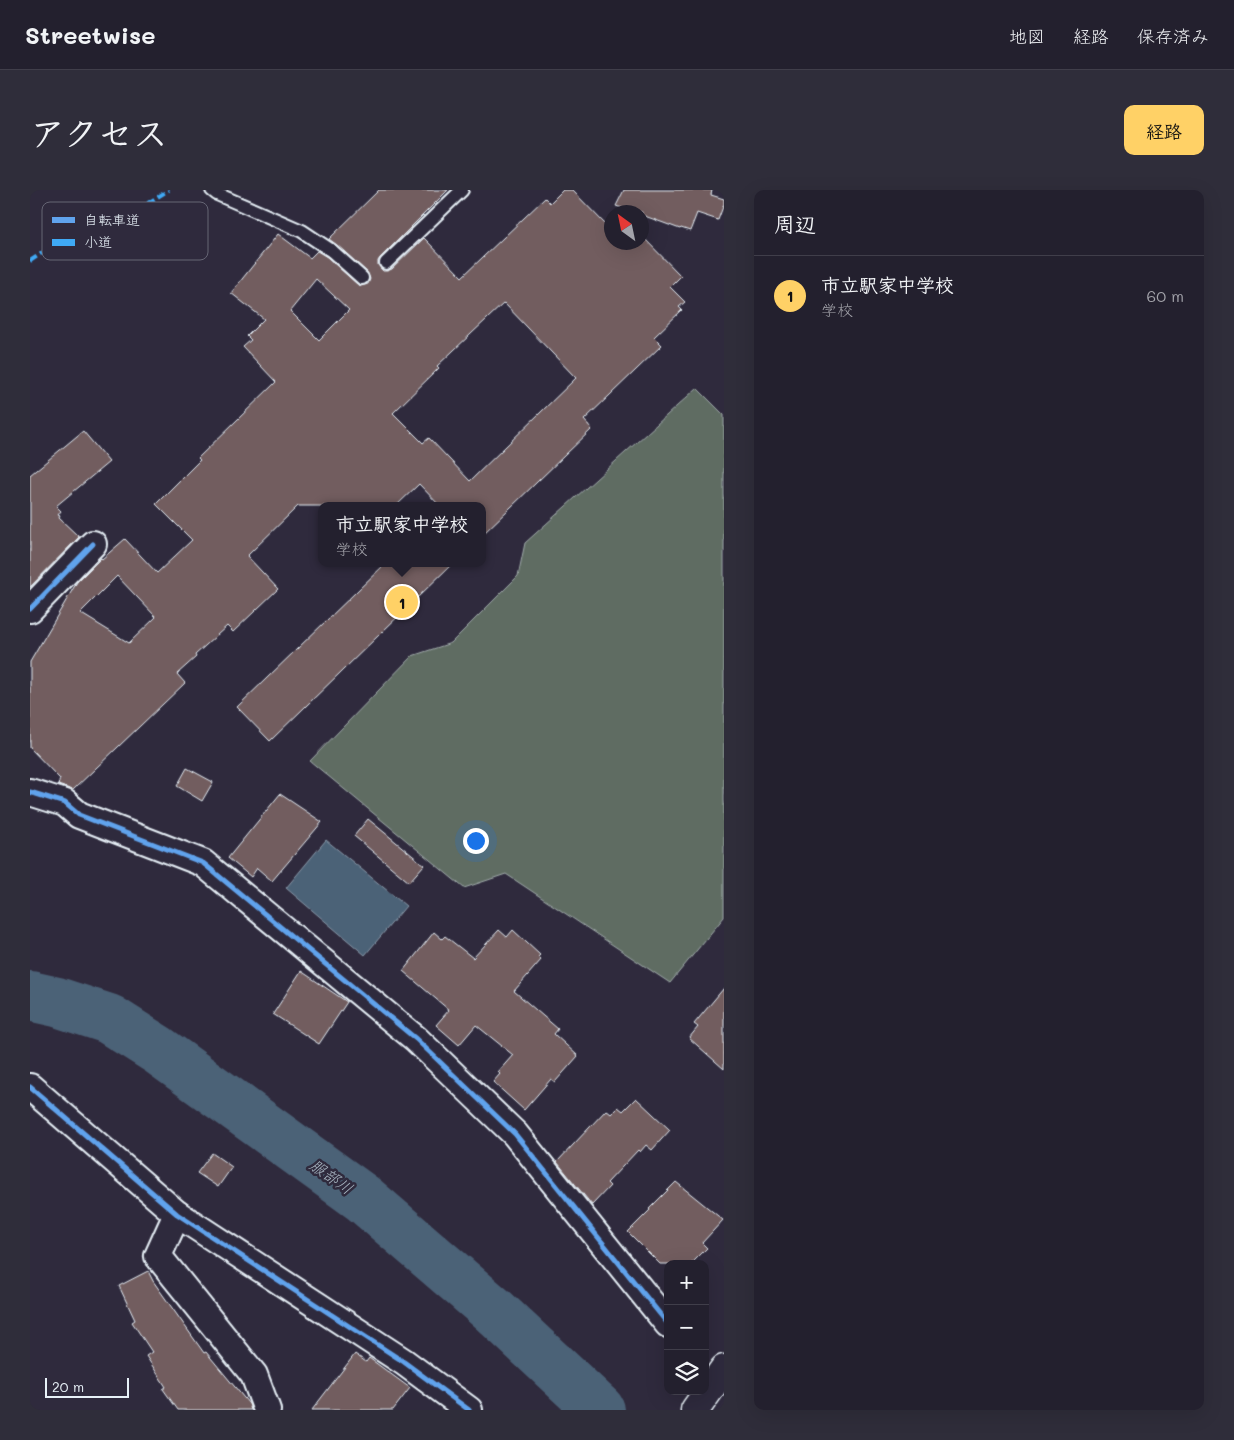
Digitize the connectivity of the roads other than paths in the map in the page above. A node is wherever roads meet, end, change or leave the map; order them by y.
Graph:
1 (212, 190) edge
2 (462, 190) edge
3 (386, 263) dead end
4 (362, 278) dead end
5 (93, 544) dead end
6 (30, 609) edge
7 (30, 792) edge
8 (30, 1087) edge
9 (177, 1214) junction
10 (664, 1319) edge
11 (717, 1378) edge
12 (267, 1410) edge
13 (469, 1410) edge
14 (695, 1410) edge

1 - 4 lane
2 - 3 lane
5 - 6 street
7 - 10 street
8 - 9 street
9 - 12 street
9 - 13 street
11 - 14 street

